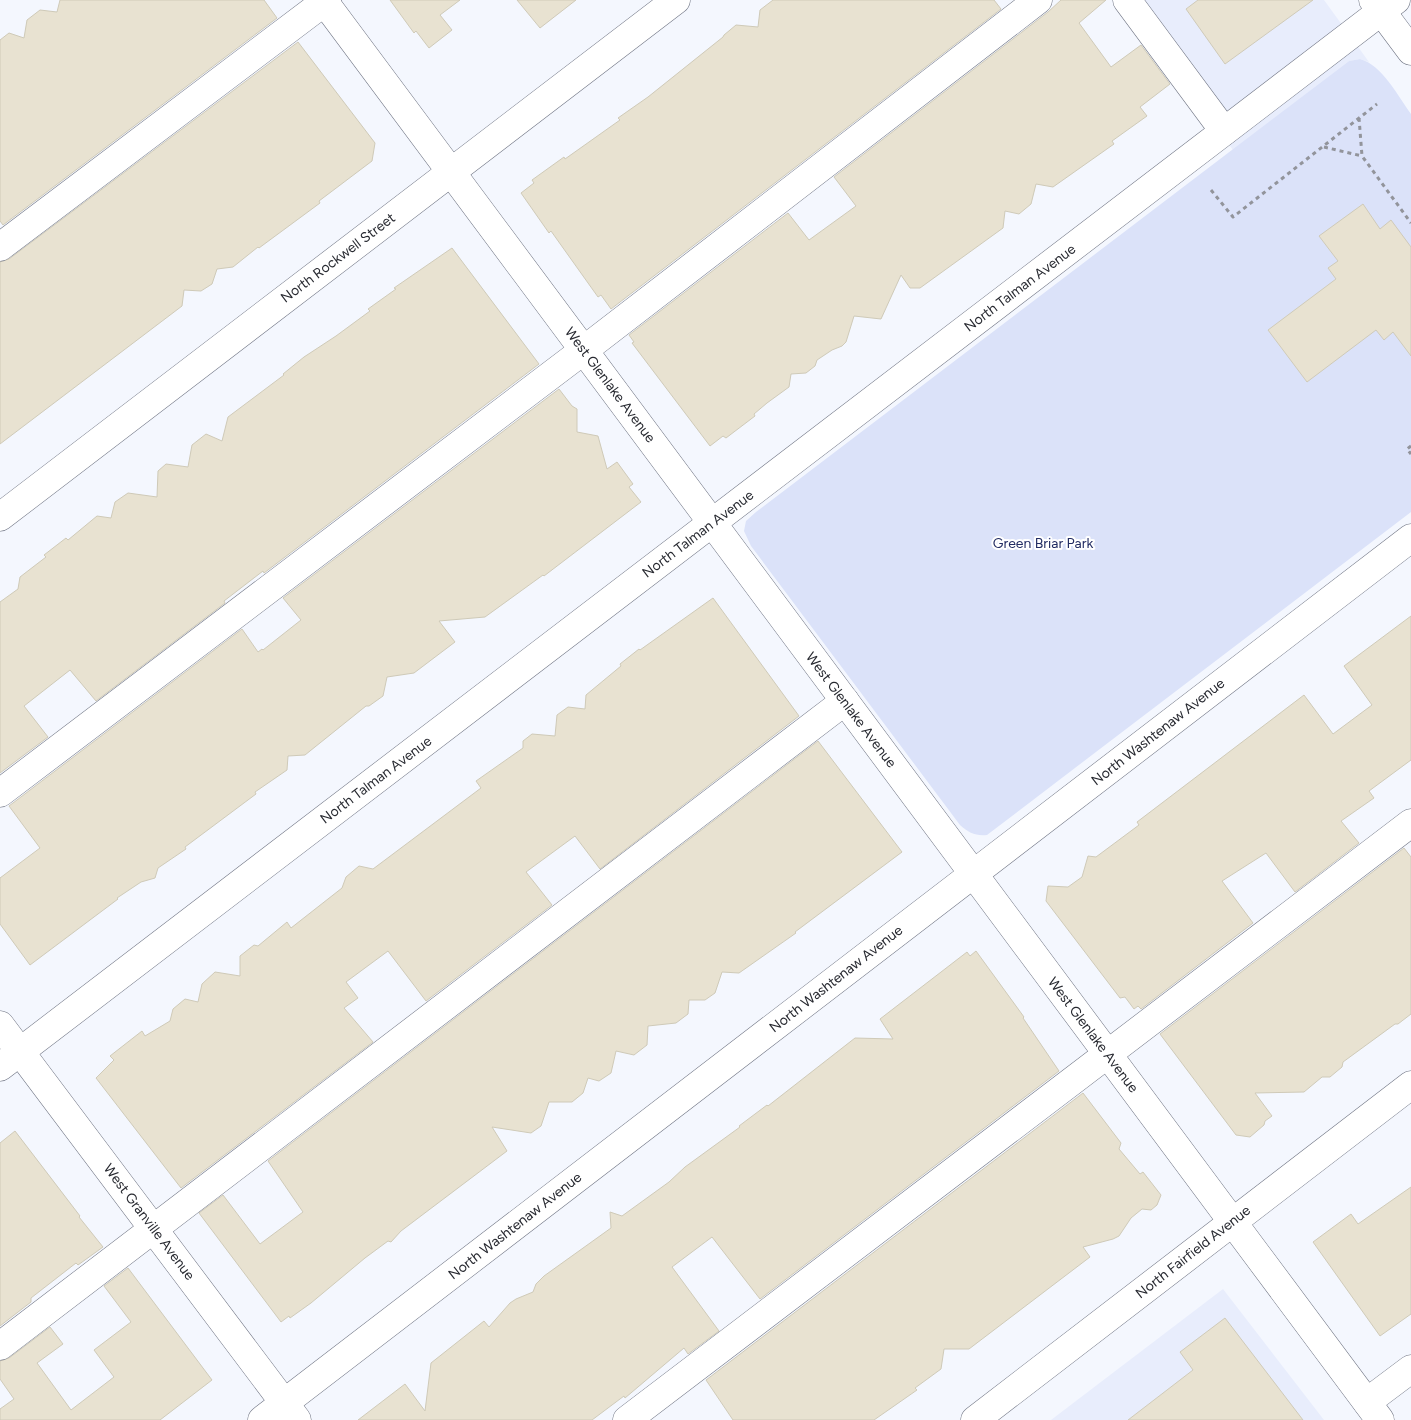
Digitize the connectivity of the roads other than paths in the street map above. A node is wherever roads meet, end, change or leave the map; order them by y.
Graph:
1 (325, 0) edge
2 (676, 0) edge
3 (1038, 0) edge
4 (1127, 0) edge
5 (1383, 4) edge
6 (1411, 51) edge
7 (1224, 131) junction
8 (451, 172) junction
9 (0, 247) edge
10 (584, 350) junction
11 (0, 517) edge
12 (712, 523) junction
13 (1411, 538) edge
14 (845, 702) junction
15 (0, 793) edge
16 (1411, 823) edge
17 (973, 874) junction
18 (0, 1025) edge
19 (1107, 1054) junction
20 (10, 1060) edge
21 (1411, 1085) edge
22 (1232, 1222) junction
23 (153, 1228) junction
24 (0, 1346) edge
25 (1411, 1368) edge
26 (1373, 1411) edge
27 (291, 1412) edge
28 (262, 1420) edge
29 (627, 1420) edge
30 (975, 1420) edge

1 - 8 street, West Glenlake Avenue
1 - 9 street
2 - 8 street, North Rockwell Street
3 - 10 street
4 - 7 street
5 - 6 street
5 - 7 street, North Talman Avenue
7 - 12 street, North Talman Avenue
8 - 10 street, West Glenlake Avenue
8 - 11 street, North Rockwell Street
10 - 12 street, West Glenlake Avenue
10 - 15 street
12 - 14 street, West Glenlake Avenue
12 - 20 street, North Talman Avenue
13 - 17 street, North Washtenaw Avenue
14 - 17 street, West Glenlake Avenue
14 - 23 street
16 - 19 street
17 - 19 street, West Glenlake Avenue
17 - 27 street, North Washtenaw Avenue
18 - 20 street, West Granville Avenue
19 - 22 street, West Glenlake Avenue
19 - 29 street
20 - 23 street, West Granville Avenue
21 - 22 street, North Fairfield Avenue
22 - 26 street, West Glenlake Avenue
22 - 30 street, North Fairfield Avenue
23 - 24 street
23 - 27 street, West Granville Avenue
25 - 26 street
27 - 28 street, North Washtenaw Avenue

